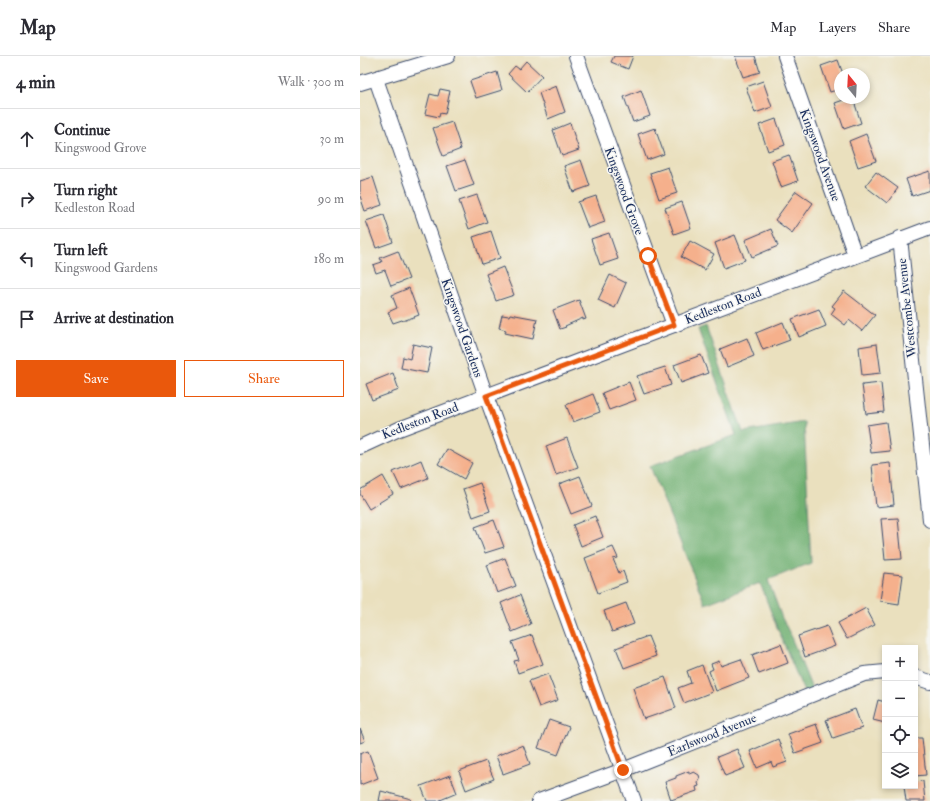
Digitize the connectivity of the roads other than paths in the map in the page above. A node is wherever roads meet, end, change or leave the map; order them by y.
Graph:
1 (448, 56) edge
2 (576, 56) edge
3 (785, 56) edge
4 (376, 79) junction
5 (360, 83) edge
6 (930, 228) edge
7 (900, 238) junction
8 (855, 255) junction
9 (674, 325) junction
10 (486, 396) junction
11 (360, 446) edge
12 (930, 520) edge
13 (882, 672) edge
14 (918, 678) edge
15 (930, 682) edge
16 (623, 770) junction
17 (539, 801) edge
18 (634, 801) edge

1 - 4 street
2 - 9 street, Kingswood Grove
3 - 8 street, Kingswood Avenue
4 - 5 street
4 - 10 street, Kingswood Gardens
6 - 7 street, Kedleston Road
7 - 8 street, Kedleston Road
7 - 12 street, Westcombe Avenue
8 - 9 street, Kedleston Road
9 - 10 street, Kedleston Road
10 - 11 street, Kedleston Road
10 - 16 street, Kingswood Gardens
13 - 16 street, Earlswood Avenue
14 - 15 street
16 - 17 street, Earlswood Avenue
16 - 18 street, Kingswood Gardens

